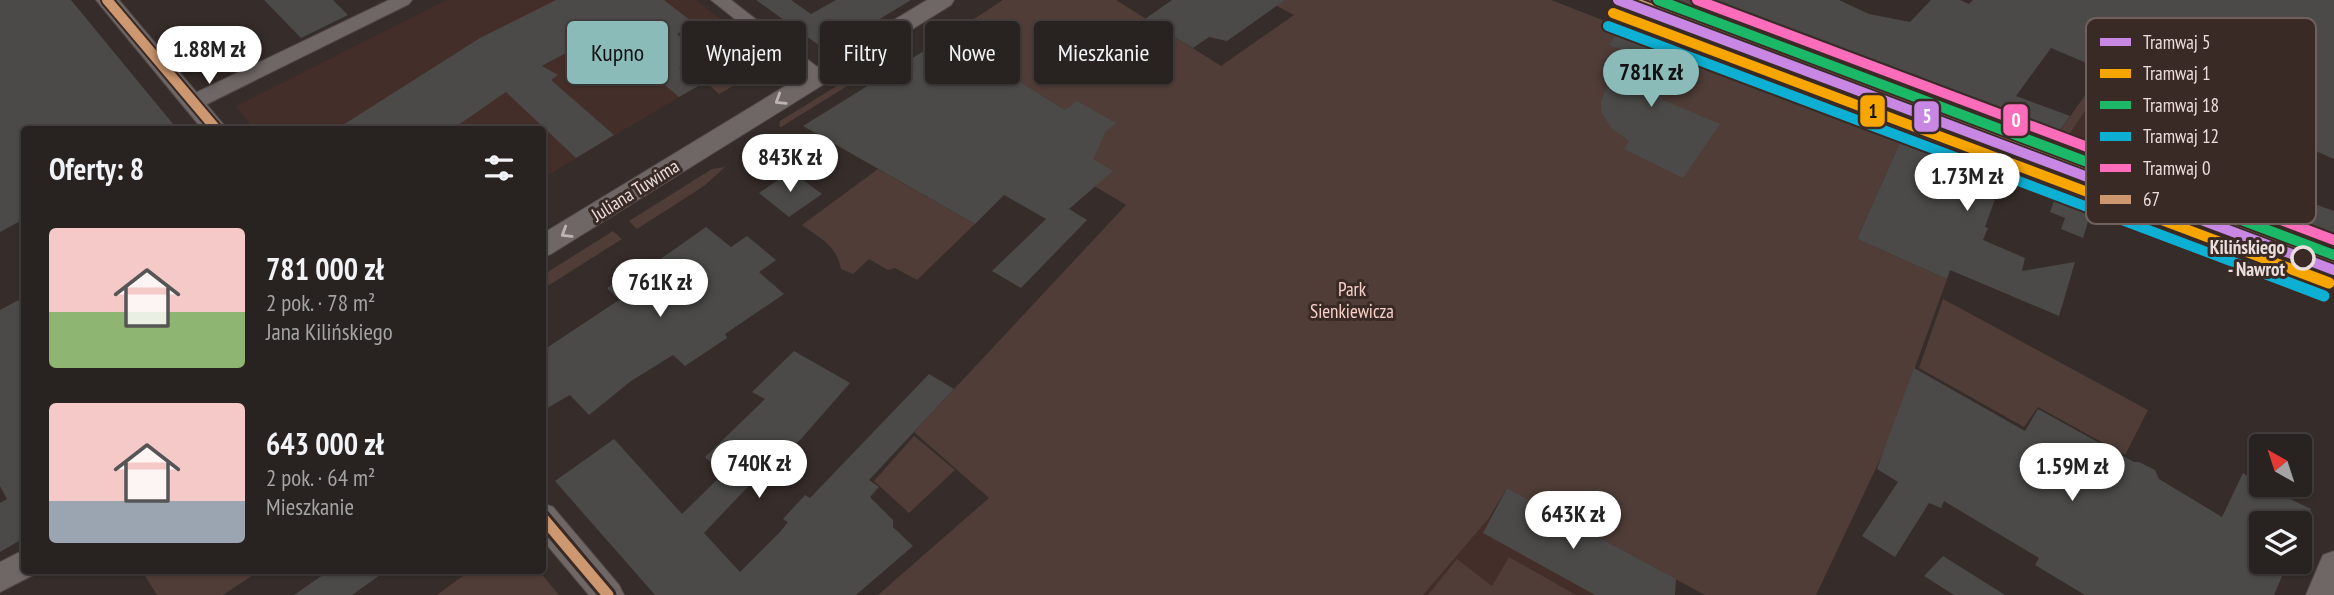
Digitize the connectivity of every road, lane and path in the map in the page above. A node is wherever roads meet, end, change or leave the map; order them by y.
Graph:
1 (107, 0) edge
2 (403, 0) edge
3 (720, 0) edge
4 (943, 0) edge
5 (1628, 0) edge
6 (819, 77) junction
7 (194, 102) junction
8 (214, 126) edge
9 (2086, 172) edge
10 (2225, 224) edge
11 (546, 245) edge
12 (2334, 265) edge
13 (546, 521) edge
14 (2334, 565) edge
15 (21, 566) edge
16 (0, 578) edge
17 (608, 595) edge
18 (2322, 595) edge

1 - 7 street
2 - 7 street
3 - 6 street
4 - 6 street, Juliana Tuwima
5 - 9 street
6 -> 11 street, Juliana Tuwima
7 - 8 street
10 - 12 street
13 - 17 street
14 - 18 street
15 - 16 street

